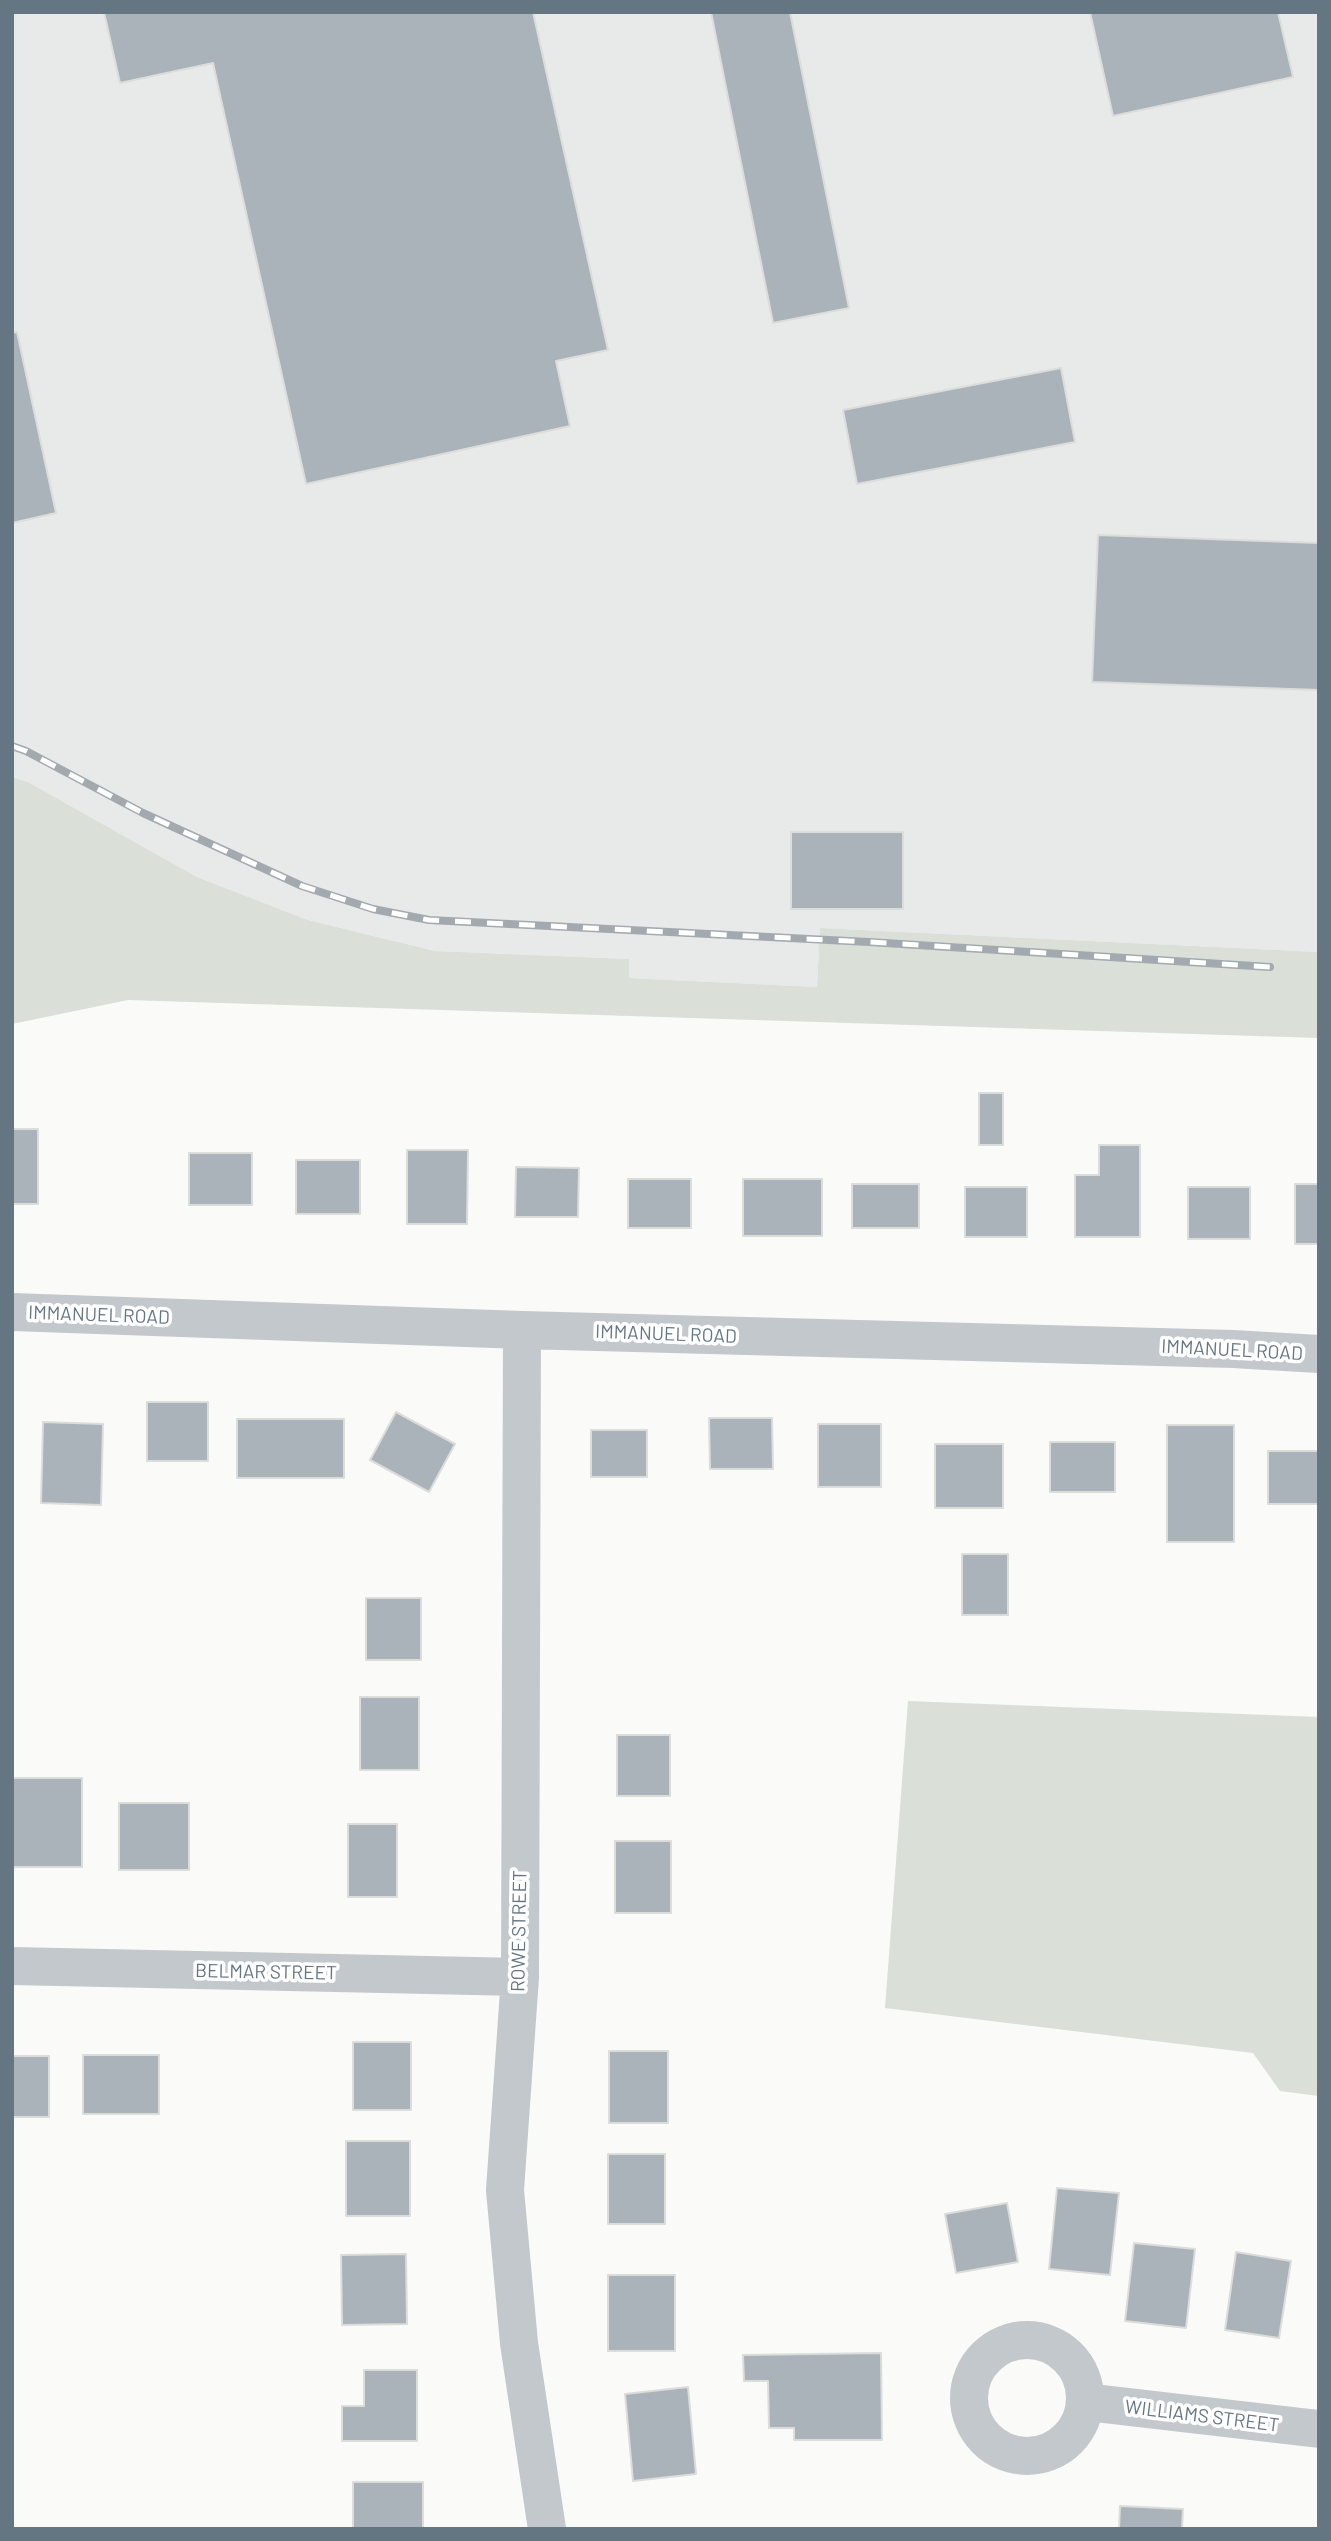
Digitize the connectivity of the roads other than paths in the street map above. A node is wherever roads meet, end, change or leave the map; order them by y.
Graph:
1 (12, 1312) edge
2 (522, 1330) junction
3 (1319, 1354) edge
4 (12, 1966) edge
5 (520, 1977) junction
6 (1086, 2402) dead end
7 (1319, 2429) edge
8 (547, 2529) edge

1 - 2 street, IMMANUEL ROAD
2 - 3 street, IMMANUEL ROAD
2 - 5 street, ROWE STREET
4 - 5 street, BELMAR STREET
5 - 8 street, ROWE STREET
6 - 7 street, WILLIAMS STREET

